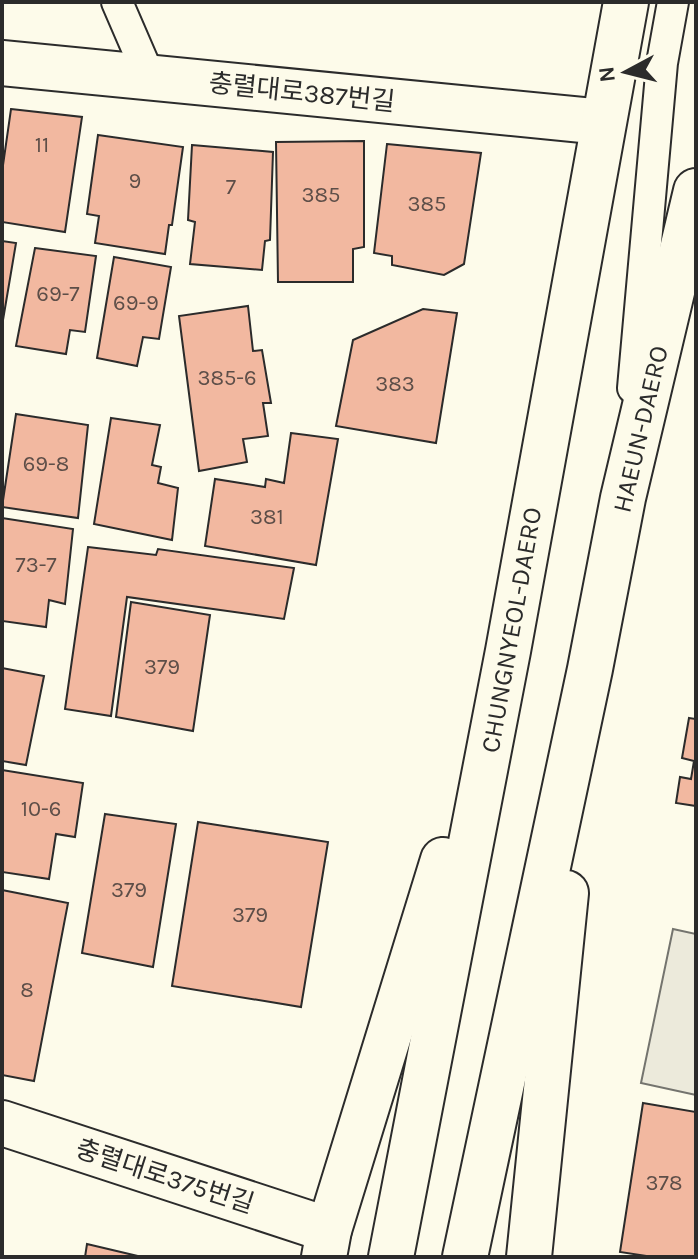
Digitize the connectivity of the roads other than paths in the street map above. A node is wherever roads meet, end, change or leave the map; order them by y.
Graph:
1 (117, 2) edge
2 (626, 2) edge
3 (673, 2) edge
4 (2, 63) edge
5 (149, 76) junction
6 (603, 122) junction
7 (696, 191) edge
8 (623, 498) junction
9 (508, 651) junction
10 (590, 669) junction
11 (2, 1123) edge
12 (326, 1244) edge
13 (391, 1257) edge
14 (465, 1257) edge
15 (529, 1257) edge

1 - 5 lane
2 - 6 main road, CHUNGNYEOL-DAERO
3 - 8 lane
4 - 5 main road, 충렬대로387번길
5 - 6 main road, 충렬대로387번길
6 - 9 main road, CHUNGNYEOL-DAERO
7 - 8 main road, HAEUN-DAERO
8 - 10 main road, HAEUN-DAERO
9 - 12 main road
9 - 13 main road, CHUNGNYEOL-DAERO
10 - 14 main road
10 - 15 main road
11 - 12 main road, 충렬대로375번길

